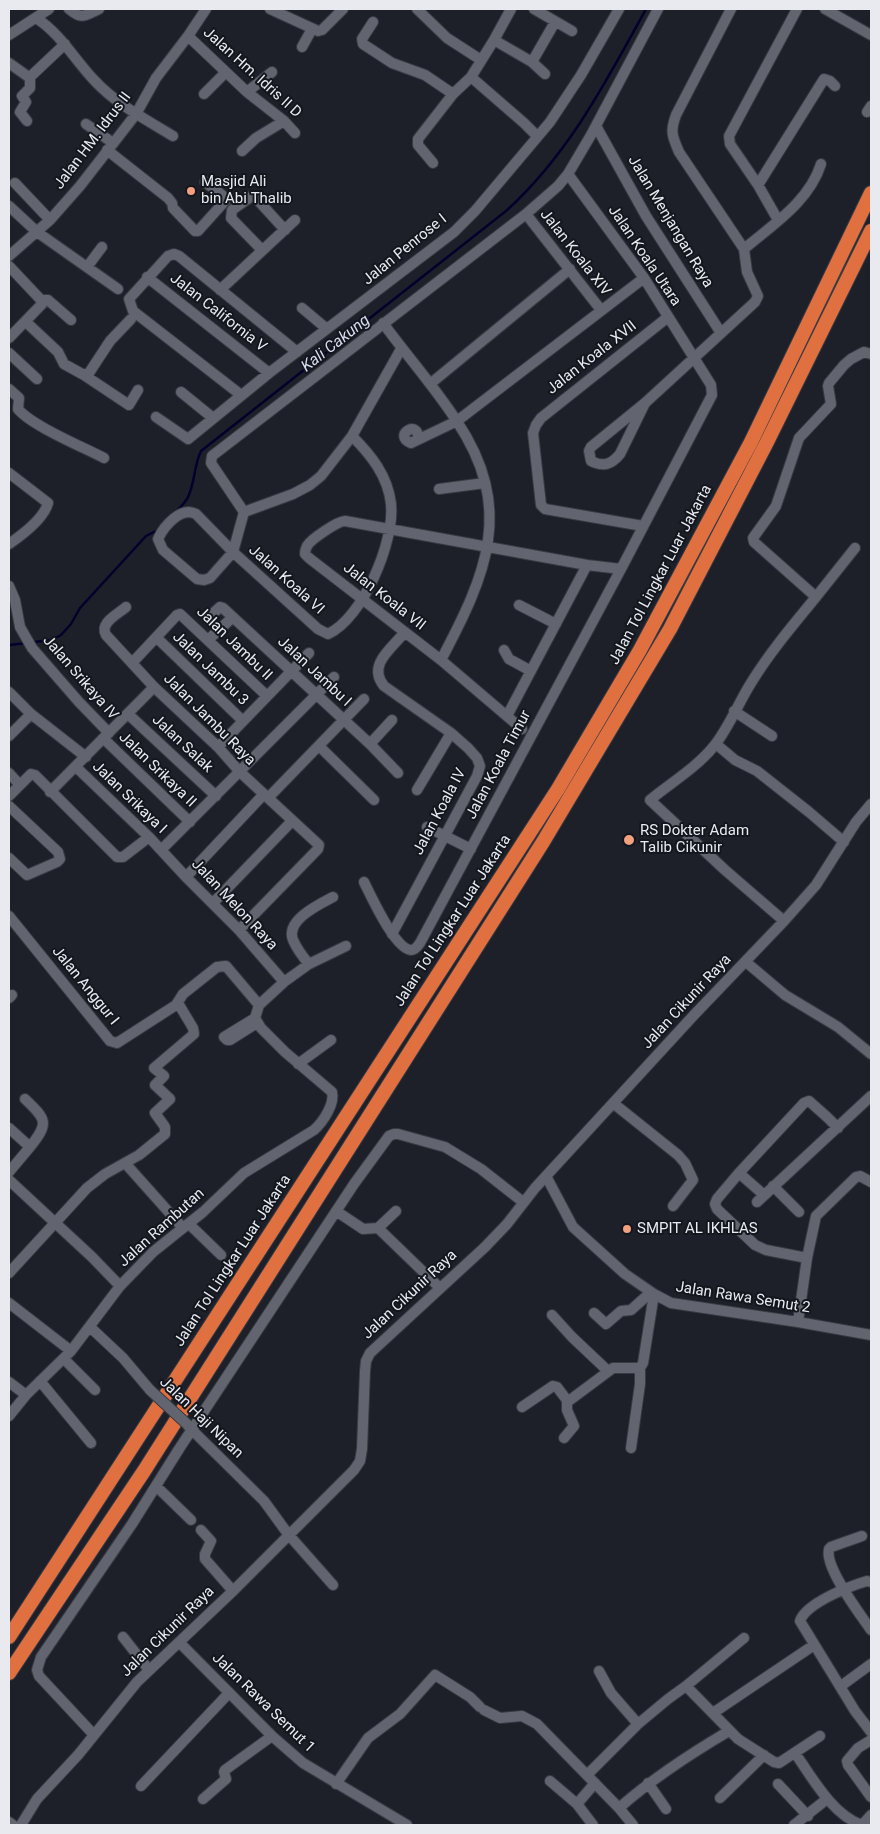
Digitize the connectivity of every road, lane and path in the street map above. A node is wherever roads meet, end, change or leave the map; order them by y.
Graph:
1 (49, 9) edge
2 (69, 9) edge
3 (99, 9) edge
4 (206, 9) edge
5 (270, 9) edge
6 (343, 9) edge
7 (417, 9) edge
8 (511, 9) edge
9 (534, 9) edge
10 (619, 9) edge
11 (658, 9) edge
12 (732, 9) edge
13 (797, 9) edge
14 (825, 9) edge
15 (36, 18) junction
16 (373, 22) dead end
17 (555, 22) junction
18 (312, 29) junction
19 (572, 31) dead end
20 (9, 35) edge
21 (871, 35) edge
22 (188, 36) junction
23 (494, 40) junction
24 (65, 44) junction
25 (302, 47) dead end
26 (481, 60) junction
27 (532, 62) junction
28 (9, 63) edge
29 (226, 72) junction
30 (272, 72) dead end
31 (545, 74) dead end
32 (471, 77) junction
33 (30, 78) junction
34 (835, 86) dead end
35 (247, 92) junction
36 (204, 94) dead end
37 (453, 94) junction
38 (136, 114) junction
39 (27, 120) dead end
40 (284, 121) junction
41 (86, 124) dead end
42 (596, 126) junction
43 (296, 133) dead end
44 (173, 136) dead end
45 (537, 136) junction
46 (110, 146) junction
47 (242, 151) dead end
48 (433, 164) dead end
49 (821, 164) dead end
50 (568, 174) junction
51 (15, 182) dead end
52 (205, 182) dead end
53 (758, 185) junction
54 (871, 192) edge
55 (9, 206) edge
56 (526, 214) junction
57 (50, 220) junction
58 (295, 220) dead end
59 (778, 220) junction
60 (284, 230) junction
61 (871, 231) edge
62 (37, 232) junction
63 (102, 247) dead end
64 (744, 249) junction
65 (262, 250) junction
66 (9, 256) edge
67 (9, 266) edge
68 (87, 267) junction
69 (570, 269) junction
70 (147, 277) junction
71 (644, 278) junction
72 (118, 289) dead end
73 (220, 290) junction
74 (41, 300) junction
75 (302, 308) dead end
76 (601, 310) junction
77 (668, 317) junction
78 (131, 319) dead end
79 (71, 320) dead end
80 (26, 322) junction
81 (383, 323) junction
82 (327, 329) junction
83 (721, 333) junction
84 (9, 338) edge
85 (402, 349) junction
86 (298, 352) junction
87 (9, 353) edge
88 (871, 354) edge
89 (694, 357) junction
90 (269, 373) junction
91 (84, 375) junction
92 (37, 379) dead end
93 (430, 384) junction
94 (9, 389) edge
95 (138, 390) dead end
96 (181, 392) dead end
97 (242, 395) junction
98 (646, 403) junction
99 (156, 416) dead end
100 (213, 418) junction
101 (457, 421) junction
102 (352, 436) junction
103 (418, 439) dead end
104 (104, 458) dead end
105 (9, 473) edge
106 (486, 483) junction
107 (439, 489) dead end
108 (244, 512) junction
109 (643, 526) junction
110 (390, 529) junction
111 (9, 544) edge
112 (488, 546) junction
113 (855, 548) dead end
114 (233, 552) junction
115 (587, 565) junction
116 (621, 570) junction
117 (9, 586) edge
118 (816, 597) junction
119 (362, 599) junction
120 (520, 605) dead end
121 (126, 607) dead end
122 (233, 617) junction
123 (208, 618) dead end
124 (556, 624) junction
125 (405, 632) junction
126 (157, 638) junction
127 (209, 640) junction
128 (504, 650) dead end
129 (309, 653) dead end
130 (441, 660) junction
131 (132, 663) junction
132 (531, 671) junction
133 (291, 672) junction
134 (334, 677) dead end
135 (154, 687) junction
136 (9, 692) edge
137 (316, 695) junction
138 (267, 696) junction
139 (364, 699) dead end
140 (734, 711) junction
141 (30, 714) junction
142 (128, 714) junction
143 (507, 716) junction
144 (343, 720) junction
145 (392, 720) dead end
146 (243, 721) junction
147 (522, 729) dead end
148 (451, 733) junction
149 (9, 736) edge
150 (106, 736) junction
151 (772, 736) dead end
152 (370, 744) junction
153 (716, 744) junction
154 (319, 746) junction
155 (218, 747) junction
156 (86, 757) junction
157 (76, 767) junction
158 (240, 772) junction
159 (9, 773) edge
160 (398, 773) dead end
161 (19, 784) junction
162 (417, 790) dead end
163 (50, 792) junction
164 (9, 796) edge
165 (216, 796) junction
166 (266, 796) junction
167 (374, 800) dead end
168 (871, 804) edge
169 (9, 806) edge
170 (292, 820) junction
171 (190, 822) junction
172 (427, 827) dead end
173 (445, 836) junction
174 (149, 837) junction
175 (844, 842) junction
176 (471, 849) junction
177 (161, 850) junction
178 (9, 858) edge
179 (186, 877) junction
180 (364, 882) dead end
181 (333, 897) dead end
182 (213, 903) junction
183 (9, 916) edge
184 (784, 921) junction
185 (239, 930) junction
186 (392, 934) junction
187 (346, 946) dead end
188 (746, 962) junction
189 (309, 964) junction
190 (284, 982) junction
191 (178, 1003) junction
192 (259, 1005) junction
193 (331, 1040) dead end
194 (871, 1054) edge
195 (298, 1064) junction
196 (871, 1096) edge
197 (25, 1099) dead end
198 (613, 1103) junction
199 (9, 1128) edge
200 (838, 1128) junction
201 (30, 1147) junction
202 (124, 1163) junction
203 (9, 1172) edge
204 (739, 1173) junction
205 (546, 1176) junction
206 (9, 1180) edge
207 (871, 1182) edge
208 (773, 1186) junction
209 (522, 1202) junction
210 (673, 1206) dead end
211 (336, 1211) junction
212 (396, 1211) dead end
213 (799, 1212) dead end
214 (55, 1223) junction
215 (186, 1226) junction
216 (378, 1228) junction
217 (221, 1255) dead end
218 (807, 1258) junction
219 (9, 1274) edge
220 (120, 1286) junction
221 (440, 1288) junction
222 (652, 1293) junction
223 (9, 1303) edge
224 (594, 1313) dead end
225 (552, 1315) dead end
226 (798, 1322) junction
227 (90, 1326) junction
228 (871, 1335) edge
229 (71, 1350) junction
230 (64, 1359) junction
231 (640, 1368) junction
232 (608, 1371) junction
233 (40, 1381) junction
234 (9, 1382) edge
235 (96, 1390) dead end
236 (26, 1395) junction
237 (567, 1400) junction
238 (522, 1407) dead end
239 (9, 1416) edge
240 (190, 1427) junction
241 (564, 1438) dead end
242 (91, 1443) dead end
243 (631, 1448) dead end
244 (156, 1486) junction
245 (191, 1520) dead end
246 (201, 1530) dead end
247 (288, 1534) junction
248 (862, 1536) dead end
249 (871, 1582) edge
250 (333, 1585) dead end
251 (843, 1588) junction
252 (233, 1591) junction
253 (871, 1630) edge
254 (9, 1637) edge
255 (123, 1637) dead end
256 (744, 1638) dead end
257 (179, 1642) junction
258 (814, 1645) junction
259 (871, 1664) edge
260 (149, 1670) junction
261 (599, 1670) dead end
262 (9, 1673) edge
263 (686, 1686) junction
264 (840, 1686) junction
265 (229, 1693) junction
266 (713, 1712) junction
267 (638, 1724) junction
268 (729, 1731) junction
269 (871, 1732) edge
270 (94, 1735) junction
271 (272, 1736) junction
272 (820, 1736) dead end
273 (871, 1740) edge
274 (795, 1753) junction
275 (764, 1754) junction
276 (591, 1779) junction
277 (550, 1781) dead end
278 (648, 1783) junction
279 (336, 1784) junction
280 (778, 1784) dead end
281 (141, 1786) dead end
282 (871, 1797) edge
283 (720, 1798) dead end
284 (203, 1799) dead end
285 (827, 1800) junction
286 (577, 1804) junction
287 (619, 1808) junction
288 (666, 1810) dead end
289 (871, 1815) edge
290 (808, 1816) junction
291 (9, 1822) edge
292 (13, 1825) edge
293 (21, 1825) edge
294 (407, 1825) edge
295 (593, 1825) edge
296 (634, 1825) edge
297 (794, 1825) edge
298 (862, 1825) edge

1 - 15 street
2 - 3 street
4 - 22 street, Jalan HM. Idrus II
5 - 18 street
6 - 18 street
7 - 26 street
8 - 23 street
9 - 17 street
10 - 45 street, Jalan Penrose I
11 - 42 street
12 - 64 street
13 - 53 street
14 - 21 street
15 - 20 street
15 - 24 street
16 - 37 street
17 - 19 street
17 - 27 street
18 - 25 street
22 - 29 street, Jalan Hm. Idris II D
22 - 38 street, Jalan HM. Idrus II
23 - 26 street
23 - 27 street
24 - 33 street
24 - 38 street
26 - 32 street
27 - 31 street
28 - 33 street
29 - 35 street, Jalan Hm. Idris II D
29 - 36 street
30 - 35 street
32 - 37 street
32 - 45 street
33 - 39 street
34 - 53 street
35 - 40 street, Jalan Hm. Idris II D
37 - 48 street
38 - 44 street
38 - 46 street, Jalan HM. Idrus II
40 - 43 street, Jalan Hm. Idris II D
40 - 47 street
41 - 46 street
42 - 50 street
42 - 83 street, Jalan Menjangan Raya
45 - 82 street, Jalan Penrose I
46 - 52 street
46 - 57 street, Jalan HM. Idrus II
49 - 59 street
50 - 56 street
50 - 71 street, Jalan Koala Utara
51 - 57 street
53 - 59 street
54 - 254 highway, Jalan Tol Lingkar Luar Jakarta
55 - 62 street
56 - 69 street, Jalan Koala XIV
56 - 81 street
57 - 62 street, Jalan HM. Idrus II
58 - 60 street
59 - 64 street
60 - 65 street
60 - 65 street
61 - 262 highway, Jalan Tol Lingkar Luar Jakarta
62 - 66 street, Jalan HM. Idrus II
62 - 68 street
63 - 68 street
64 - 83 street
65 - 73 street
67 - 74 street
68 - 72 street
69 - 76 street, Jalan Koala XIV
69 - 93 street
70 - 73 street
70 - 90 street, Jalan California V
70 - 97 street
71 - 76 street
71 - 77 street, Jalan Koala Utara
73 - 86 street
74 - 79 street
74 - 80 street
75 - 82 street
76 - 101 street
77 - 89 street, Jalan Koala Utara
77 - 109 street, Jalan Koala XVII
78 - 91 street
80 - 84 street
80 - 91 street
81 - 85 street
81 - 108 street
82 - 86 street, Jalan Penrose I
83 - 89 street
85 - 93 street
85 - 102 street
86 - 90 street, Jalan Penrose I
87 - 92 street
88 - 118 street
89 - 98 street
89 - 109 street, Jalan Koala Utara
90 - 97 street, Jalan Penrose I
91 - 95 street
93 - 101 street
94 - 104 street
96 - 100 street
97 - 100 street, Jalan Penrose I
98 - 98 street
99 - 100 street, Jalan Penrose I
101 - 103 street
101 - 106 street
102 - 108 street
102 - 110 street
105 - 111 street
106 - 107 street
106 - 112 street
108 - 114 street
109 - 116 street, Jalan Koala Timur
110 - 112 street
110 - 119 street
110 - 119 street, Jalan Koala VII
112 - 115 street
112 - 130 street
113 - 118 street
114 - 114 street
114 - 119 street, Jalan Koala VI
115 - 116 street
115 - 124 street
116 - 176 street, Jalan Koala Timur
117 - 150 street, Jalan Srikaya IV
118 - 140 street
119 - 125 street, Jalan Koala VII
120 - 124 street
121 - 131 street, Jalan Jambu Raya
122 - 123 street
122 - 127 street
122 - 133 street, Jalan Jambu I
124 - 132 street
125 - 130 street, Jalan Koala VII
125 - 148 street, Jalan Koala IV
126 - 127 street, Jalan Jambu II
126 - 131 street
126 - 146 street, Jalan Jambu 3
127 - 138 street, Jalan Jambu II
128 - 132 street
129 - 133 street
130 - 143 street, Jalan Koala VII
131 - 135 street, Jalan Jambu Raya
132 - 143 street
133 - 137 street, Jalan Jambu I
133 - 138 street
134 - 137 street
135 - 142 street
135 - 155 street, Jalan Jambu Raya
136 - 141 street
137 - 144 street, Jalan Jambu I
137 - 158 street
138 - 146 street
139 - 144 street
140 - 151 street
140 - 153 street
141 - 149 street
141 - 156 street
142 - 150 street
142 - 165 street, Jalan Salak
143 - 147 street, Jalan Koala VII
144 - 152 street, Jalan Jambu I
144 - 154 street
145 - 152 street
146 - 155 street
148 - 162 street
148 - 173 street, Jalan Koala IV
150 - 156 street
150 - 171 street, Jalan Srikaya II
152 - 160 street, Jalan Jambu I
153 - 175 street
153 - 184 street
154 - 166 street
154 - 167 street
155 - 158 street, Jalan Jambu Raya
156 - 157 street
157 - 163 street
157 - 174 street, Jalan Srikaya I
158 - 165 street
158 - 166 street, Jalan Jambu Raya
159 - 161 street
161 - 163 street
161 - 164 street
163 - 174 street
165 - 171 street
166 - 170 street, Jalan Jambu Raya
166 - 179 street
168 - 175 street, Jalan Cikunir Raya
169 - 178 street
170 - 182 street
170 - 185 street, Jalan Jambu Raya
171 - 177 street
172 - 173 street
173 - 176 street
173 - 186 street, Jalan Koala IV
174 - 177 street, Jalan Srikaya I
175 - 184 street, Jalan Cikunir Raya
176 - 186 street, Jalan Koala Timur
177 - 179 street, Jalan Melon Raya
179 - 182 street, Jalan Melon Raya
180 - 186 street
181 - 189 street
182 - 185 street, Jalan Melon Raya
183 - 191 street, Jalan Anggur I
184 - 188 street, Jalan Cikunir Raya
185 - 190 street, Jalan Melon Raya
187 - 189 street
188 - 194 street
188 - 198 street, Jalan Cikunir Raya
189 - 190 street
190 - 192 street
191 - 192 street, Jalan Anggur I
191 - 202 street
192 - 195 street
193 - 195 street
195 - 215 street, Jalan Rambutan
196 - 200 street
197 - 201 street
198 - 205 street, Jalan Cikunir Raya
198 - 210 street
199 - 201 street
200 - 204 street
200 - 208 street
201 - 203 street
202 - 214 street
202 - 215 street
204 - 208 street
204 - 218 street
205 - 209 street, Jalan Cikunir Raya
205 - 222 street, Jalan Rawa Semut 2
206 - 214 street
207 - 218 street
208 - 213 street
209 - 211 street
209 - 221 street, Jalan Cikunir Raya
211 - 216 street
211 - 240 street
212 - 216 street
214 - 219 street
214 - 220 street
215 - 217 street
215 - 220 street, Jalan Rambutan
216 - 221 street
218 - 226 street
220 - 227 street, Jalan Rambutan
221 - 247 street, Jalan Cikunir Raya
222 - 224 street
222 - 226 street, Jalan Rawa Semut 2
222 - 231 street
223 - 229 street
225 - 232 street
226 - 228 street, Jalan Rawa Semut 2
227 - 229 street, Jalan Rambutan
227 - 240 street, Jalan Haji Nipan, bridge
229 - 230 street, Jalan Rambutan
230 - 233 street, Jalan Rambutan
230 - 235 street
231 - 232 street
231 - 243 street
232 - 237 street
233 - 236 street, Jalan Rambutan
233 - 242 street
234 - 236 street
236 - 239 street, Jalan Rambutan
237 - 238 street
237 - 241 street
240 - 244 street
240 - 247 street, Jalan Haji Nipan
244 - 245 street
244 - 270 street
246 - 252 street
247 - 250 street, Jalan Haji Nipan
247 - 252 street, Jalan Cikunir Raya
248 - 251 street
249 - 251 street
251 - 253 street
251 - 258 street
252 - 257 street, Jalan Cikunir Raya
255 - 260 street
256 - 263 street
257 - 260 street, Jalan Cikunir Raya
257 - 265 street, Jalan Rawa Semut 1
258 - 264 street
258 - 266 street
259 - 264 street
260 - 270 street, Jalan Cikunir Raya
261 - 267 street
263 - 266 street
263 - 267 street
264 - 269 street
265 - 271 street, Jalan Rawa Semut 1
265 - 281 street
266 - 268 street
267 - 276 street
268 - 275 street
268 - 278 street
270 - 293 street, Jalan Cikunir Raya
271 - 279 street, Jalan Rawa Semut 1
271 - 284 street
272 - 274 street
273 - 282 street
274 - 275 street
274 - 285 street
275 - 283 street
276 - 279 street
276 - 286 street
276 - 287 street
277 - 286 street
278 - 287 street
278 - 288 street
279 - 294 street, Jalan Rawa Semut 1
280 - 290 street
285 - 290 street
285 - 298 street
286 - 295 street
287 - 296 street
289 - 298 street
290 - 297 street
291 - 292 street

